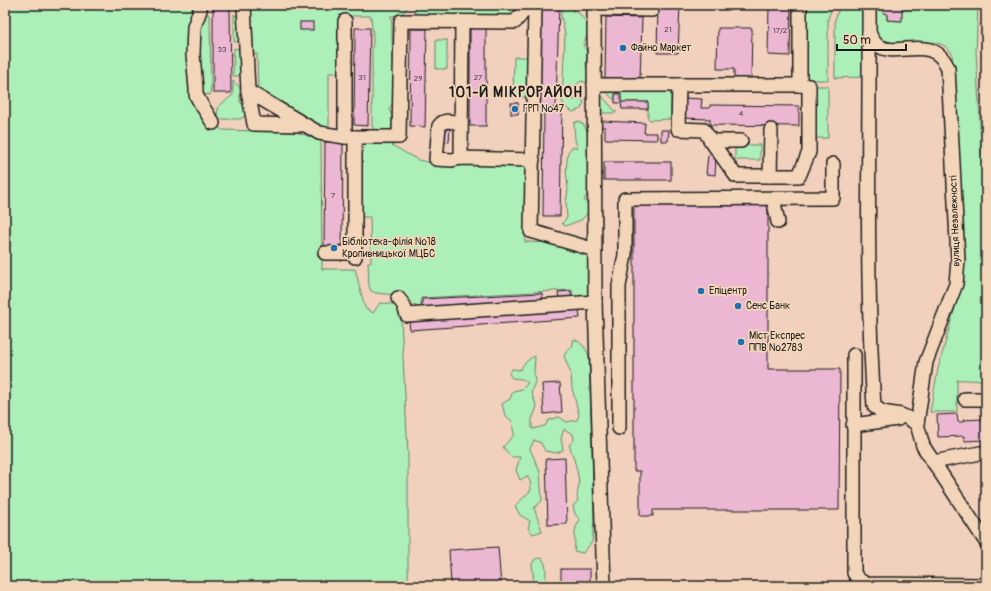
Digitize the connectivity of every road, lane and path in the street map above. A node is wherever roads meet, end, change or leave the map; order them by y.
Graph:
1 (200, 5) edge
2 (244, 5) edge
3 (529, 5) edge
4 (536, 5) edge
5 (800, 5) edge
6 (869, 5) edge
7 (594, 7) edge
8 (652, 10) dead end
9 (345, 21) dead end
10 (462, 22) junction
11 (869, 33) junction
12 (594, 85) junction
13 (679, 85) junction
14 (800, 86) junction
15 (248, 91) junction
16 (268, 104) junction
17 (213, 123) dead end
18 (462, 123) junction
19 (268, 124) junction
20 (304, 125) junction
21 (771, 130) dead end
22 (350, 137) junction
23 (711, 140) junction
24 (741, 141) dead end
25 (461, 158) junction
26 (533, 160) junction
27 (833, 164) dead end
28 (770, 176) junction
29 (773, 198) junction
30 (778, 222) dead end
31 (595, 250) junction
32 (325, 253) dead end
33 (398, 298) dead end
34 (595, 302) junction
35 (854, 355) dead end
36 (965, 399) dead end
37 (986, 399) edge
38 (913, 421) junction
39 (853, 425) junction
40 (619, 428) dead end
41 (986, 452) edge
42 (933, 462) junction
43 (985, 540) edge
44 (986, 585) edge
45 (604, 586) edge

1 - 17 street
2 - 15 street
3 - 10 street
4 - 26 street
5 - 14 street
6 - 11 street
7 - 8 street
7 - 12 street
9 - 22 street
10 - 18 street
10 - 22 street
11 - 38 street
11 - 38 street, вулиця Незалежності
12 - 13 street
12 - 31 street
13 - 14 street
13 - 23 street
14 - 28 street
15 - 16 street
15 - 19 street
16 - 19 street
16 - 20 street
18 - 25 street
18 - 25 street
19 - 20 street
20 - 22 street
21 - 28 street
22 - 32 street
23 - 24 street
23 - 28 street
25 - 26 street
26 - 31 street
27 - 29 street
29 - 30 street
29 - 40 street
31 - 34 street
33 - 34 street
34 - 45 street
35 - 39 street
36 - 37 street
38 - 39 street
38 - 42 street, вулиця Незалежності
39 - 44 street
41 - 42 street
42 - 43 street, вулиця Незалежності

